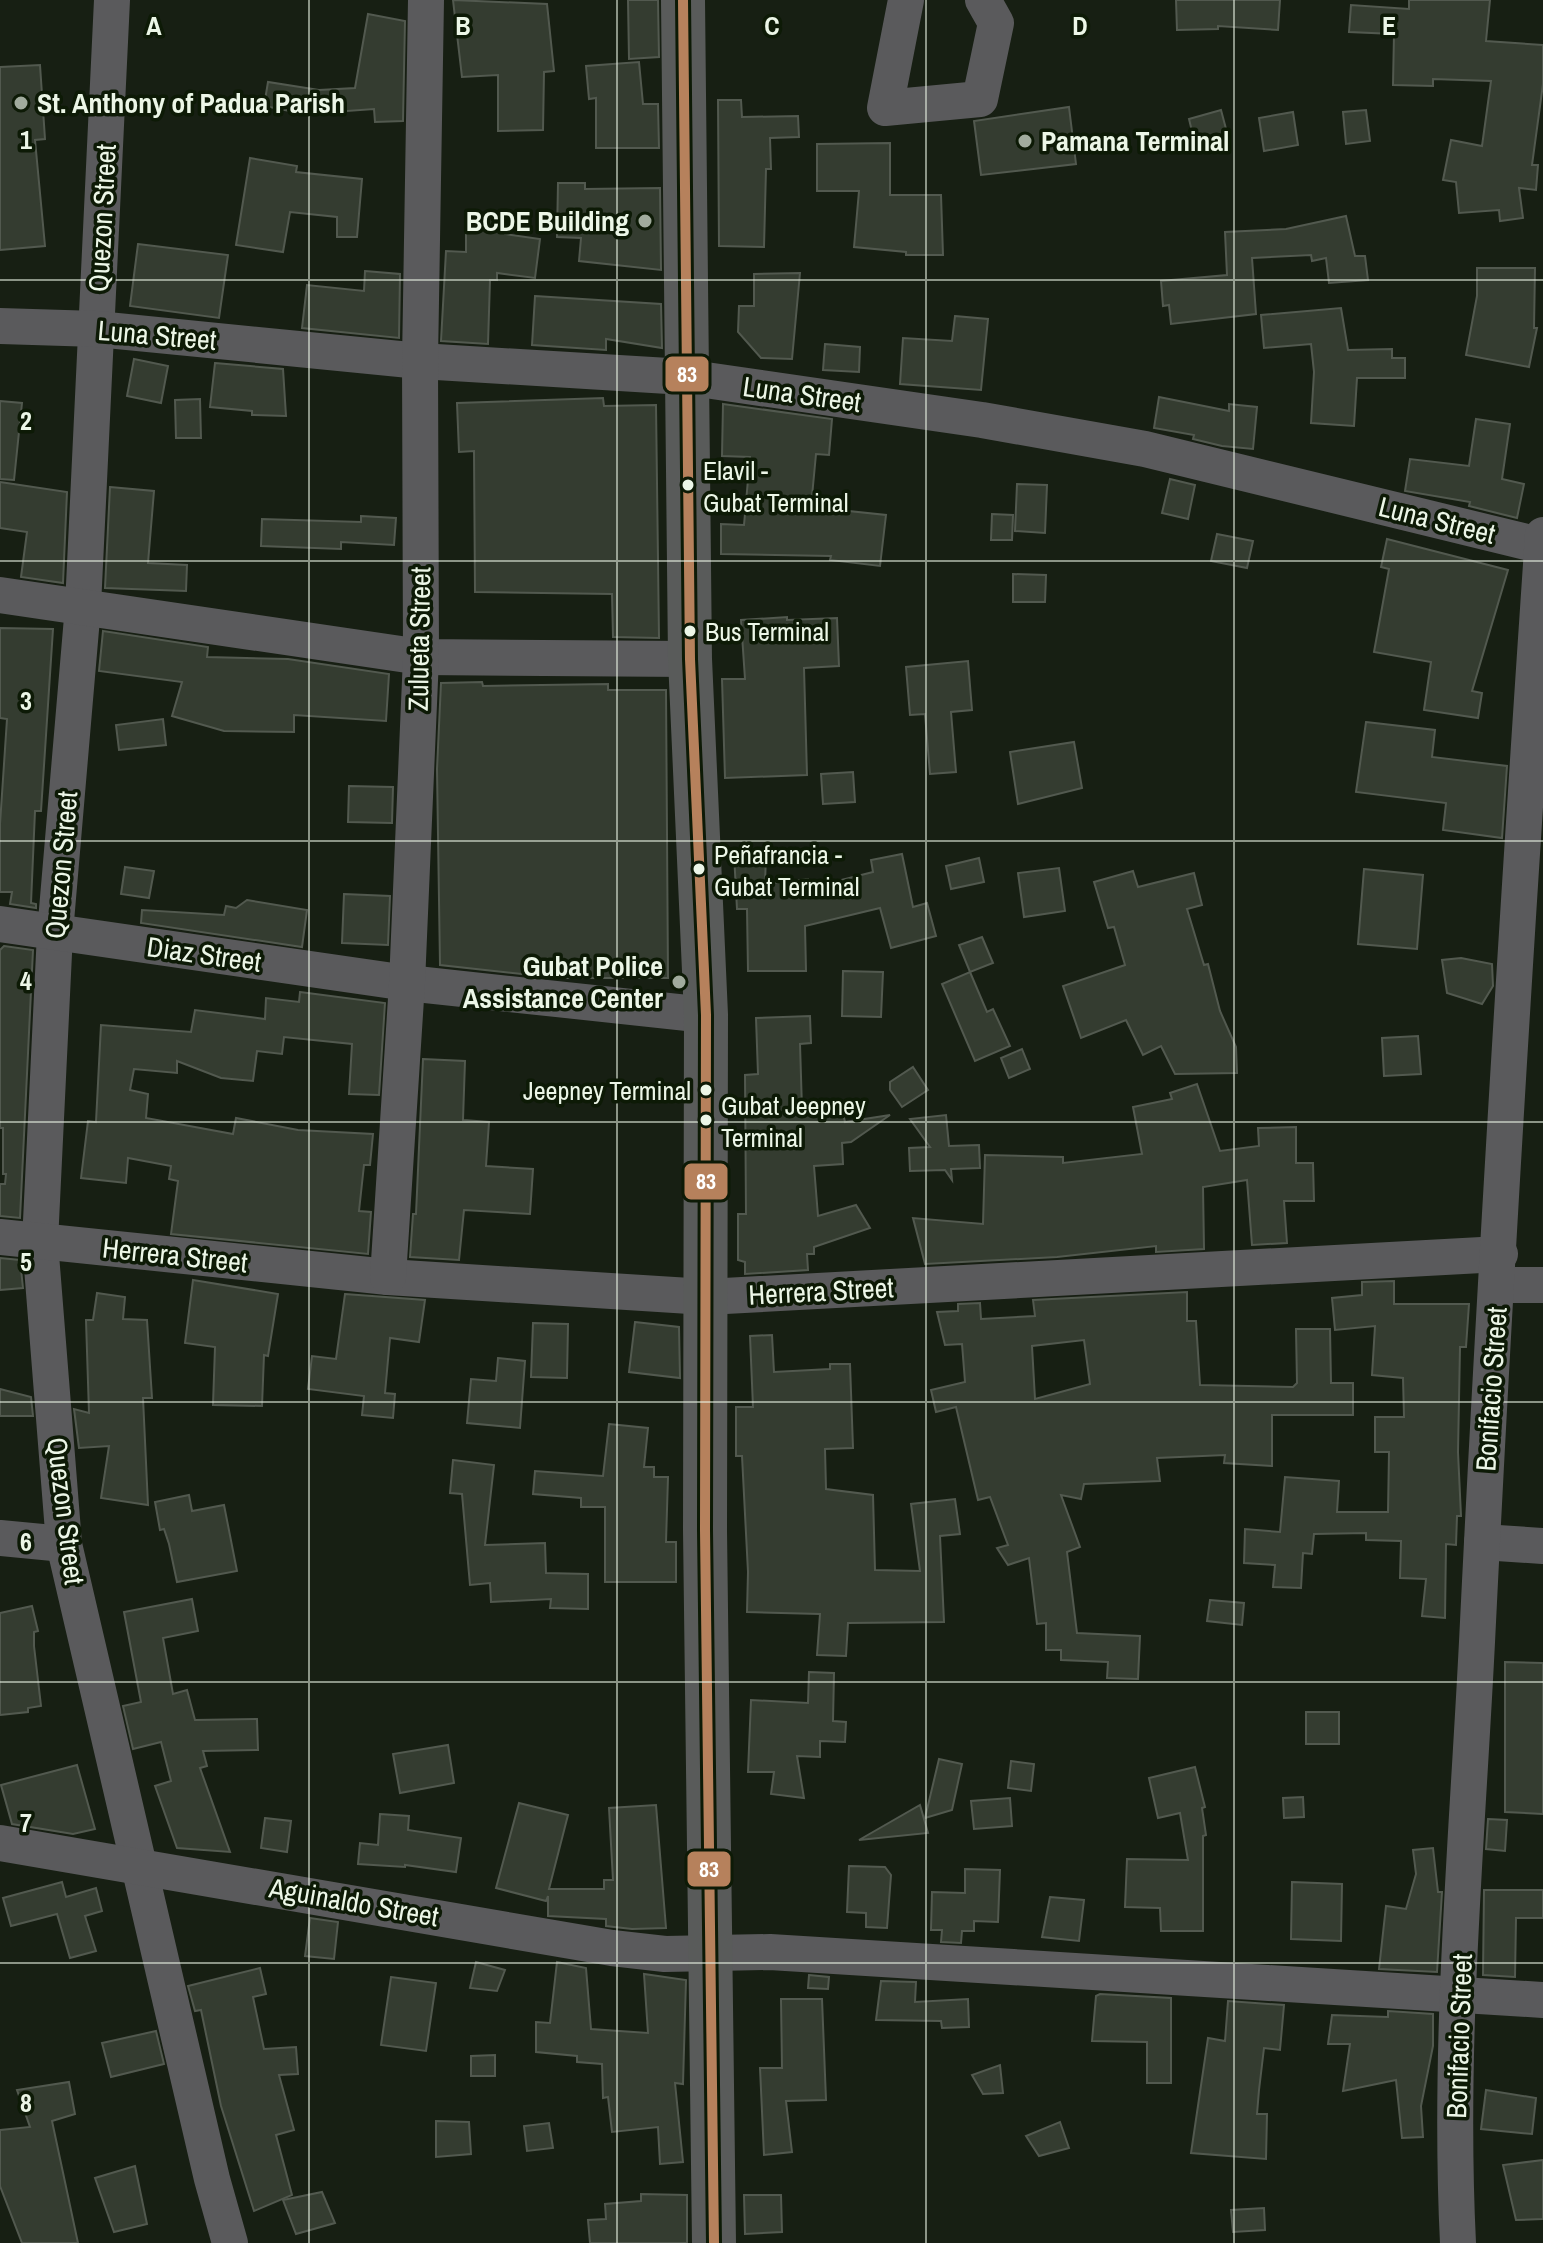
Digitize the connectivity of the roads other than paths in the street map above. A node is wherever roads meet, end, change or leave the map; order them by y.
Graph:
1 (112, 0) edge
2 (426, 0) edge
3 (683, 0) edge
4 (906, 0) edge
5 (983, 0) edge
6 (0, 326) edge
7 (97, 329) junction
8 (420, 361) junction
9 (685, 377) junction
10 (1543, 535) edge
11 (1543, 546) edge
12 (0, 595) edge
13 (83, 606) junction
14 (421, 657) junction
15 (690, 659) junction
16 (0, 924) edge
17 (55, 933) junction
18 (407, 983) junction
19 (706, 1015) junction
20 (0, 1237) edge
21 (40, 1242) junction
22 (1499, 1269) junction
23 (388, 1277) junction
24 (1543, 1285) edge
25 (706, 1297) junction
26 (0, 1538) edge
27 (1482, 1542) junction
28 (64, 1544) junction
29 (1543, 1546) edge
30 (0, 1843) edge
31 (139, 1866) junction
32 (709, 1954) junction
33 (1460, 1993) junction
34 (1543, 2000) edge
35 (230, 2243) edge
36 (714, 2243) edge
37 (1458, 2243) edge

1 - 7 street, Quezon Street
2 - 8 street, Zulueta Street
3 - 9 main road
4 - 5 street
6 - 7 street, Luna Street
7 - 8 street, Luna Street
7 - 13 street, Quezon Street
8 - 9 street, Luna Street
8 - 14 street, Zulueta Street
9 - 11 street, Luna Street
9 - 15 main road
10 - 11 street, Bonifacio Street
11 - 22 street, Bonifacio Street
12 - 13 street
13 - 14 street
13 - 17 street, Quezon Street
14 - 15 street
14 - 18 street, Zulueta Street
15 - 19 main road
16 - 17 street, Diaz Street
17 - 18 street, Diaz Street
17 - 21 street, Quezon Street
18 - 19 street, Diaz Street
18 - 23 street, Zulueta Street
19 - 25 main road
20 - 21 street, Herrera Street
21 - 23 street, Herrera Street
21 - 28 street, Quezon Street
22 - 24 street, Herrera Street
22 - 25 street, Herrera Street
22 - 27 street, Bonifacio Street
23 - 25 street, Herrera Street
25 - 32 main road
26 - 28 street
27 - 29 street
27 - 33 street, Bonifacio Street
28 - 31 street, Quezon Street
30 - 31 street, Aguinaldo Street
31 - 32 street, Aguinaldo Street
31 - 35 street, Quezon Street
32 - 33 street, Aguinaldo Street
32 - 36 main road
33 - 34 street, Aguinaldo Street
33 - 37 street, Bonifacio Street

